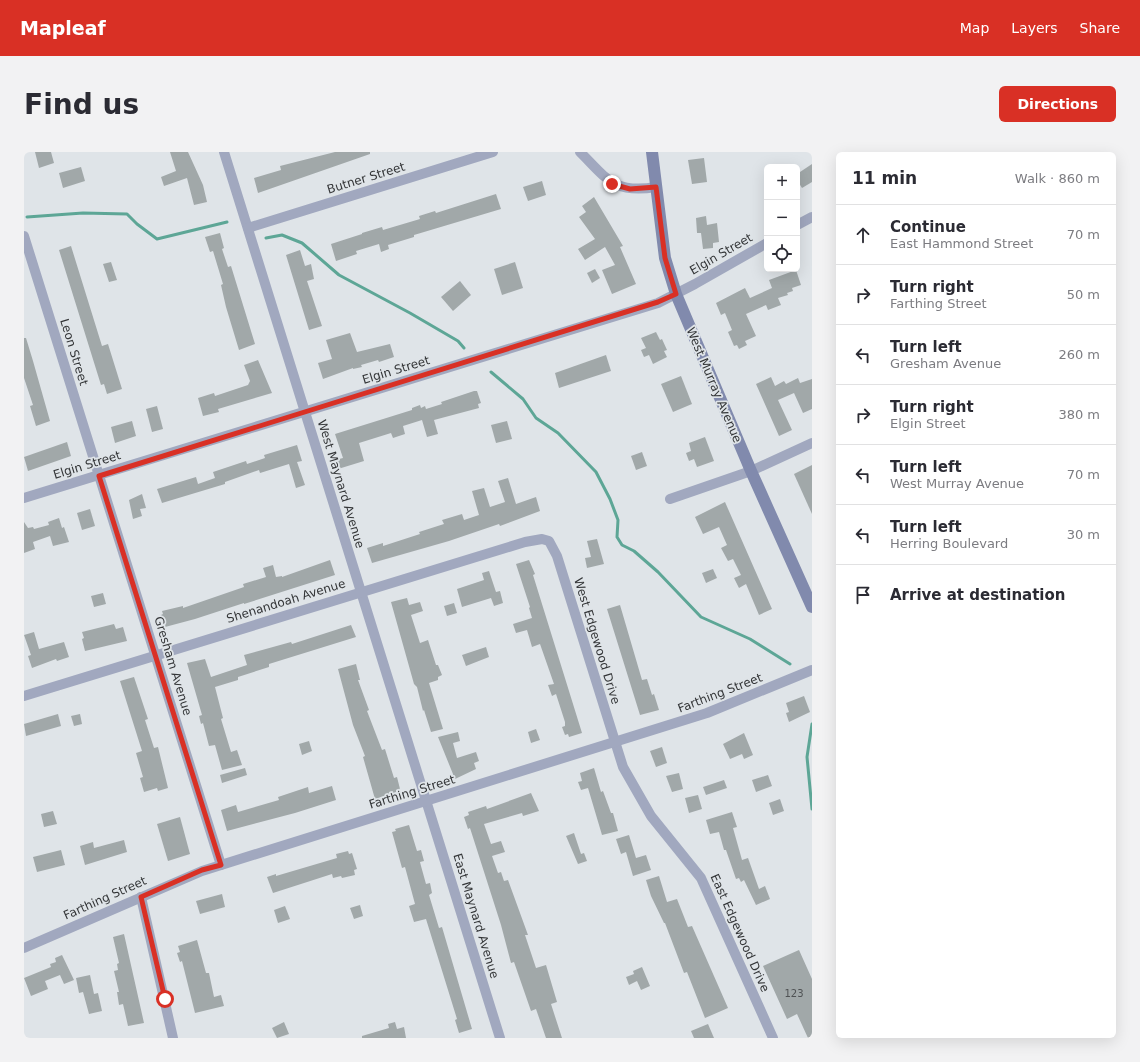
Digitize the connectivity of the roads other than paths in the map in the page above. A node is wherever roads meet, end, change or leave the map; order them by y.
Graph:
1 (224, 152) edge
2 (492, 152) edge
3 (580, 152) edge
4 (652, 152) edge
5 (656, 187) junction
6 (812, 217) edge
7 (800, 223) edge
8 (248, 228) junction
9 (24, 236) edge
10 (764, 245) edge
11 (676, 294) junction
12 (305, 411) junction
13 (812, 443) edge
14 (751, 471) junction
15 (99, 476) junction
16 (24, 498) edge
17 (670, 499) dead end
18 (554, 548) joint
19 (361, 592) junction
20 (812, 607) edge
21 (156, 655) junction
22 (812, 670) edge
23 (24, 696) edge
24 (615, 743) junction
25 (427, 801) junction
26 (221, 865) junction
27 (141, 897) junction
28 (24, 948) edge
29 (173, 1038) edge
30 (500, 1038) edge
31 (773, 1038) edge

1 - 8 street, West Maynard Avenue
2 - 8 street, Butner Street
3 - 5 street
4 - 5 street, West Murray Avenue
5 - 11 street, West Murray Avenue
6 - 7 street
8 - 12 street, West Maynard Avenue
9 - 15 street, Leon Street
10 - 11 street, Elgin Street
11 - 12 street, Elgin Street
11 - 14 street, West Murray Avenue
12 - 15 street, Elgin Street
12 - 19 street, West Maynard Avenue
13 - 14 street
14 - 17 street
14 - 20 street, West Murray Avenue
15 - 16 street, Elgin Street
15 - 21 street, Gresham Avenue
18 - 19 street, Shenandoah Avenue
18 - 24 street, West Edgewood Drive
19 - 21 street, Shenandoah Avenue
19 - 25 street, West Maynard Avenue
21 - 23 street, Shenandoah Avenue
21 - 26 street, Gresham Avenue
22 - 24 street, Farthing Street
24 - 25 street, Farthing Street
24 - 31 street, East Edgewood Drive
25 - 26 street, Farthing Street
25 - 30 street, East Maynard Avenue
26 - 27 street, Farthing Street
27 - 28 street, Farthing Street
27 - 29 street

